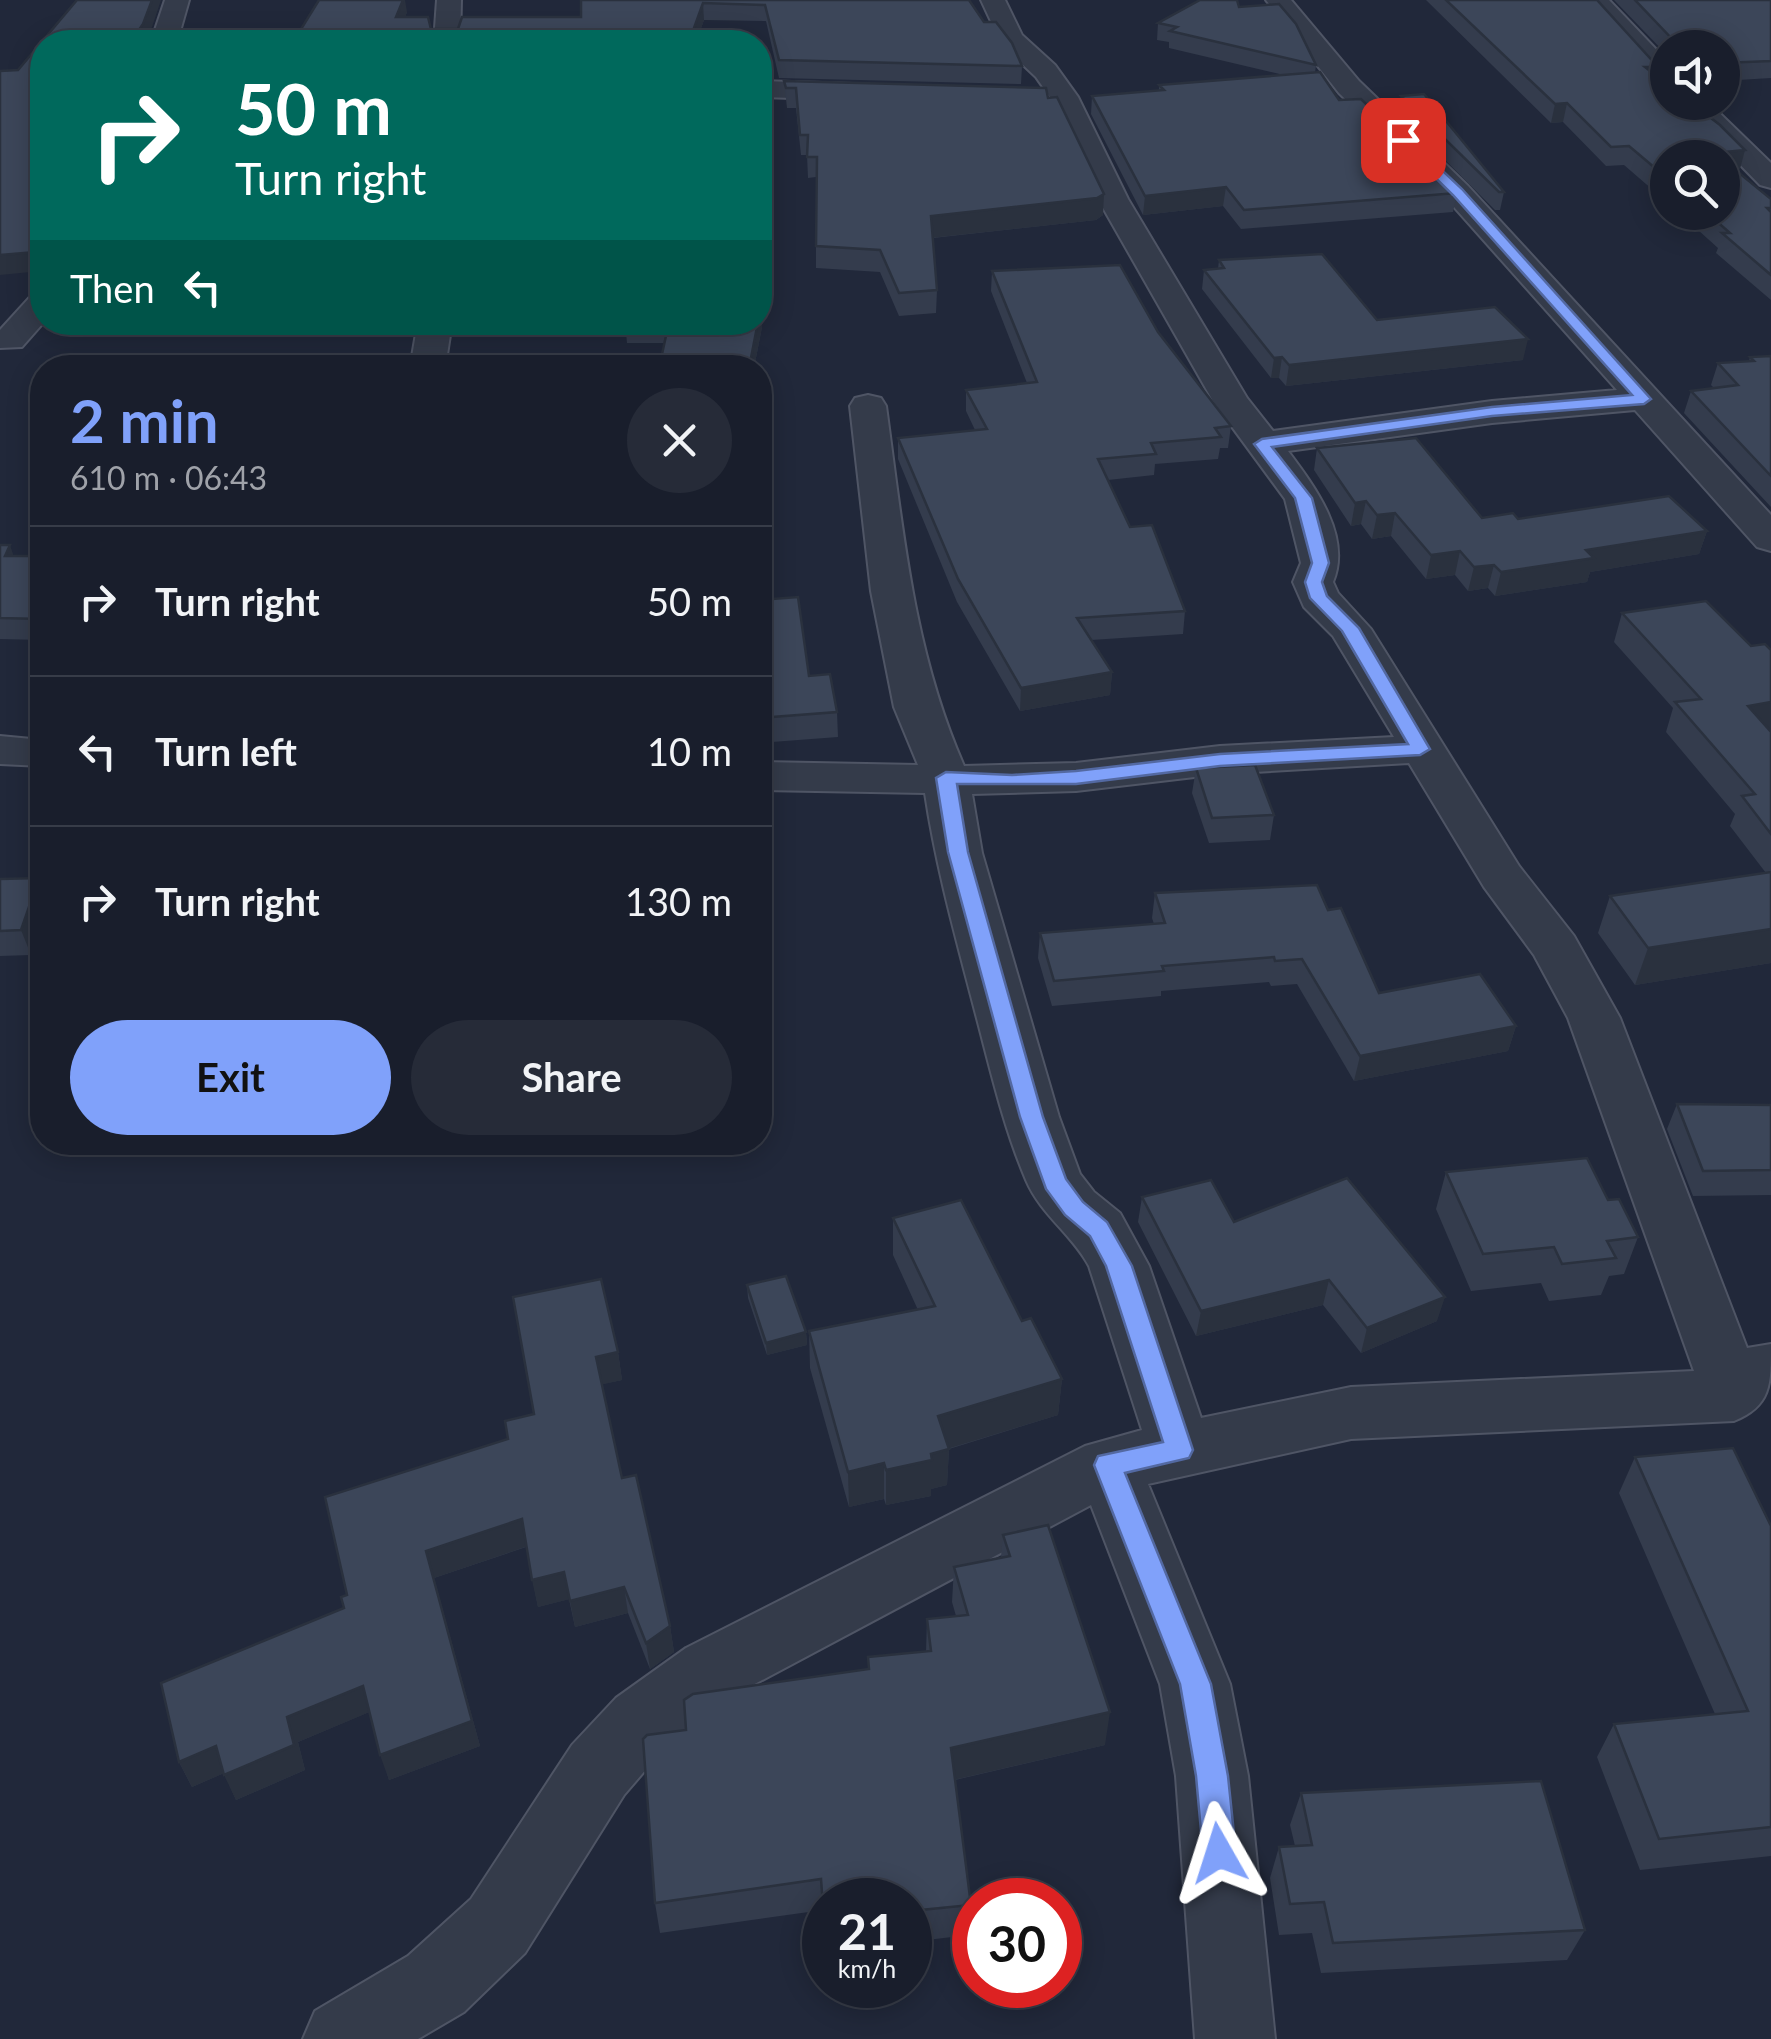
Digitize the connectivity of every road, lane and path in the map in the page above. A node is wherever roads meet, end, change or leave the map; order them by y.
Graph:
1 (177, 0) edge
2 (449, 0) edge
3 (992, 0) edge
4 (1278, 0) edge
5 (1595, 0) edge
6 (168, 30) edge
7 (448, 30) edge
8 (1650, 59) edge
9 (772, 90) edge
10 (878, 92) edge
11 (1710, 120) edge
12 (1771, 179) edge
13 (30, 318) edge
14 (10, 340) dead end
15 (1644, 399) junction
16 (868, 406) dead end
17 (1262, 444) junction
18 (1771, 538) edge
19 (1420, 749) junction
20 (0, 750) edge
21 (30, 752) edge
22 (772, 776) edge
23 (946, 778) junction
24 (1757, 1387) edge
25 (1180, 1450) junction
26 (1108, 1465) junction
27 (343, 2039) edge
28 (1235, 2039) edge

1 - 6 street
2 - 7 street
3 - 17 street
4 - 15 street
5 - 8 street
9 - 10 street
11 - 12 street
13 - 14 street
15 - 17 street
15 - 18 street
16 - 23 street
17 - 19 street
19 - 23 street
19 - 24 street
20 - 21 street
22 - 23 street
23 - 25 street
24 - 25 street
25 - 26 street
26 - 27 street
26 - 28 street

